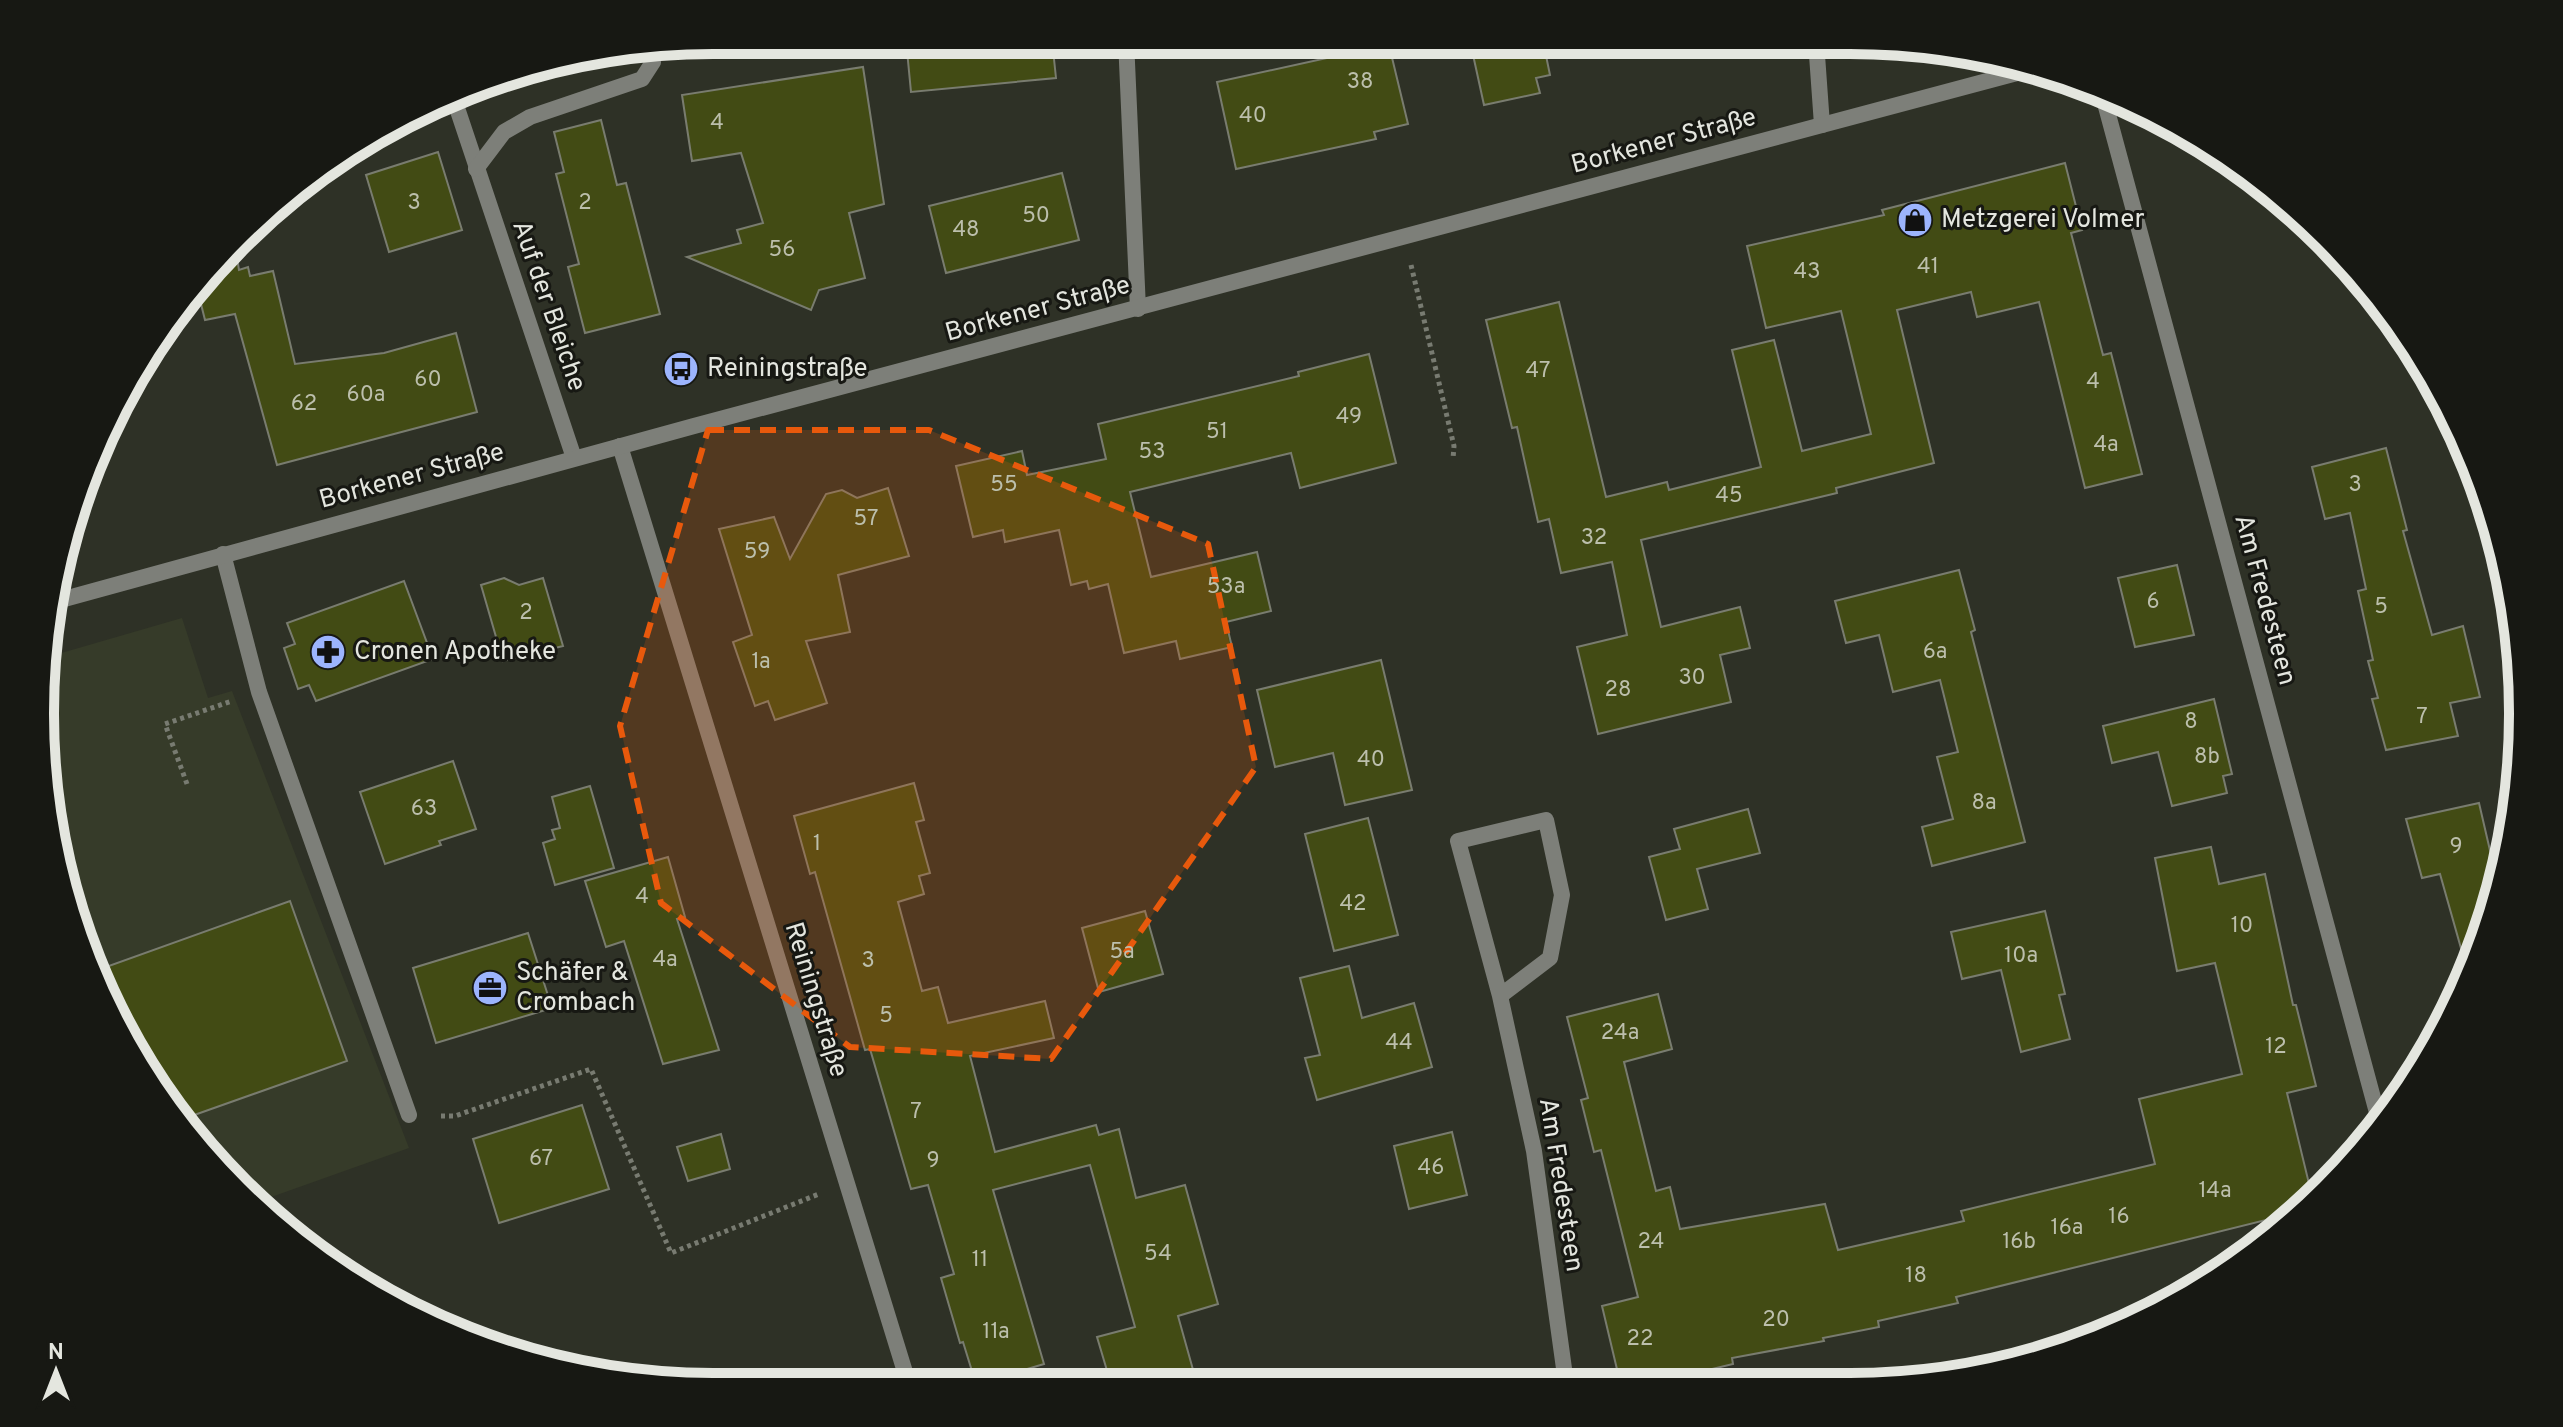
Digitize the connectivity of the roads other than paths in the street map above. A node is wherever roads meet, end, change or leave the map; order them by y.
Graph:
1 (1127, 54) edge
2 (1817, 54) edge
3 (653, 57) edge
4 (2012, 74) edge
5 (456, 106) edge
6 (2106, 106) edge
7 (1822, 125) junction
8 (476, 169) junction
9 (1138, 309) junction
10 (620, 446) junction
11 (574, 458) junction
12 (223, 554) junction
13 (65, 599) edge
14 (1500, 996) junction
15 (2376, 1110) edge
16 (409, 1115) road end
17 (905, 1373) edge
18 (1565, 1373) edge

1 - 9 street
2 - 7 street
3 - 8 street
4 - 7 street, Borkener Straße
5 - 8 street, Auf der Bleiche
6 - 15 street, Am Fredesteen
7 - 9 street, Borkener Straße
8 - 11 street, Auf der Bleiche
9 - 10 street, Borkener Straße
10 - 11 street, Borkener Straße
10 - 17 street, Reiningstraße
11 - 12 street, Borkener Straße
12 - 13 street, Borkener Straße
12 - 16 street
14 - 14 street, Am Fredesteen
14 - 18 street, Am Fredesteen

